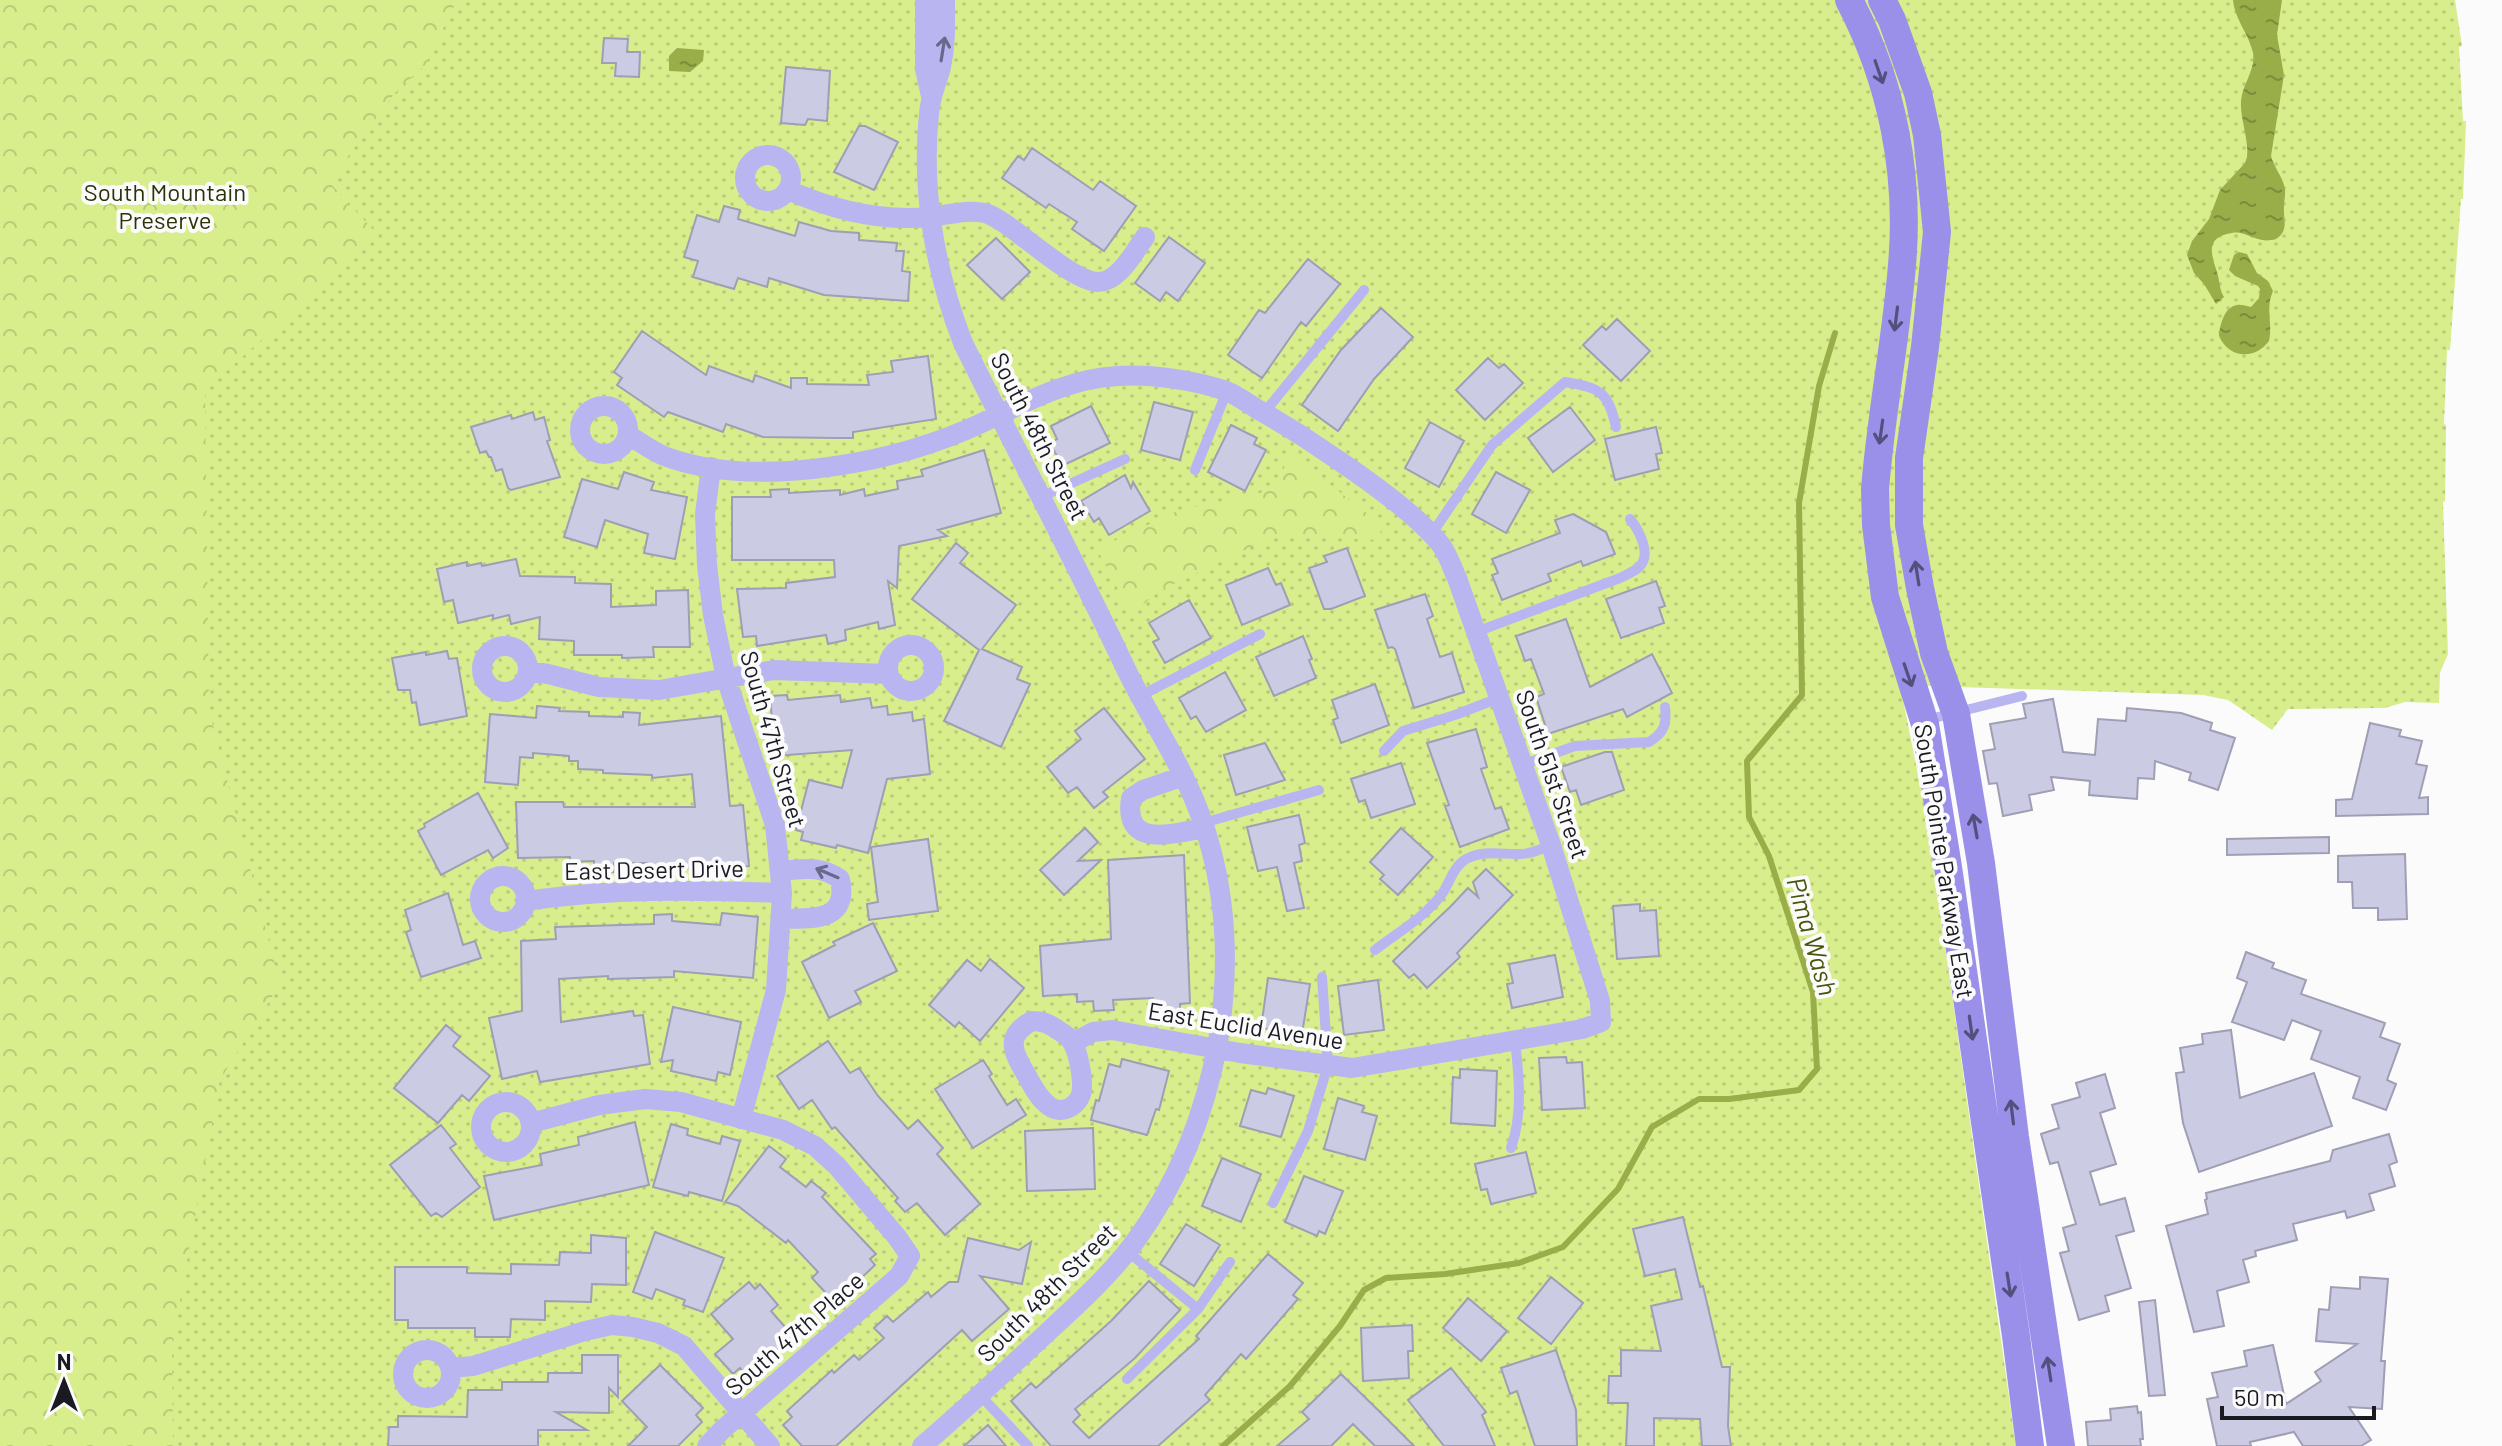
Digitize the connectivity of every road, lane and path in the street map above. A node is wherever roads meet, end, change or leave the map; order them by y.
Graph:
1 (925, 0) edge
2 (945, 0) edge
3 (1849, 0) edge
4 (1882, 0) edge
5 (931, 96) junction
6 (788, 190) dead end
7 (931, 217) junction
8 (1145, 237) dead end
9 (1364, 290) dead end
10 (1227, 391) junction
11 (1264, 413) junction
12 (999, 416) junction
13 (1616, 427) dead end
14 (628, 435) dead end
15 (1125, 459) dead end
16 (711, 467) junction
17 (1195, 470) dead end
18 (1041, 497) junction
19 (1630, 519) dead end
20 (1437, 541) junction
21 (1476, 632) junction
22 (1260, 634) dead end
23 (529, 671) dead end
24 (888, 674) dead end
25 (726, 678) junction
26 (1140, 696) junction
27 (2022, 696) dead end
28 (1499, 698) junction
29 (1665, 707) dead end
30 (1955, 712) junction
31 (1924, 721) junction
32 (1384, 751) dead end
33 (1522, 765) junction
34 (1184, 776) junction
35 (1319, 790) dead end
36 (1204, 826) junction
37 (1551, 845) junction
38 (1981, 863) junction
39 (1948, 867) junction
40 (781, 871) junction
41 (782, 893) junction
42 (527, 901) dead end
43 (781, 919) junction
44 (1375, 950) dead end
45 (1322, 977) dead end
46 (1601, 1022) joint
47 (1515, 1040) junction
48 (1073, 1043) dead end
49 (1215, 1048) junction
50 (1328, 1065) junction
51 (741, 1119) junction
52 (531, 1123) dead end
53 (1511, 1148) dead end
54 (1273, 1203) dead end
55 (1127, 1251) junction
56 (1230, 1262) dead end
57 (1198, 1309) junction
58 (450, 1368) dead end
59 (1127, 1379) dead end
60 (980, 1395) junction
61 (742, 1413) junction
62 (707, 1446) edge
63 (770, 1446) edge
64 (922, 1446) edge
65 (1028, 1446) edge
66 (2030, 1446) edge
67 (2061, 1446) edge

1 - 5 street, South 48th Street
5 -> 2 street, South 48th Street
3 -> 31 main road, South Pointe Parkway East
30 -> 4 main road, South Pointe Parkway East
5 - 7 street, South 48th Street
6 - 7 street
7 - 8 street
7 - 12 street, South 48th Street
9 - 11 lane
10 - 11 street
10 - 12 street
10 - 17 lane
11 - 20 street
12 - 16 street
12 - 18 street, South 48th Street
13 - 20 lane
14 - 16 street
15 - 18 lane
16 - 25 street, South 47th Street
18 - 26 street, South 48th Street
19 - 21 lane
20 - 21 street, South 51st Street
21 - 28 street, South 51st Street
22 - 26 lane
23 - 25 street
24 - 25 street
25 - 40 street, South 47th Street
26 - 34 street, South 48th Street
27 - 30 lane
28 - 32 lane
28 - 33 street, South 51st Street
29 - 33 lane
30 - 31 lane
38 -> 30 main road, South Pointe Parkway East
31 - 39 main road, South Pointe Parkway East
33 - 37 street, South 51st Street
34 - 36 street, South 48th Street
34 - 36 street
35 - 36 lane
36 - 49 street, South 48th Street
37 - 44 lane
37 - 46 street, South 51st Street
38 - 39 main road
67 -> 38 main road, South Pointe Parkway East
39 -> 66 main road, South Pointe Parkway East
40 - 41 street, South 47th Street
43 -> 40 street
41 - 42 street, East Desert Drive
41 - 43 street, South 47th Street
43 - 51 street, South 47th Street
45 - 50 lane
46 - 47 street, East Euclid Avenue
47 - 50 street, East Euclid Avenue
47 - 53 lane
48 - 49 street, East Euclid Avenue
49 - 50 street, East Euclid Avenue
49 - 55 street, South 48th Street
50 - 54 lane
51 - 52 street
51 - 61 street, South 47th Place
55 - 57 lane
55 - 60 street, South 48th Street
56 - 57 lane
57 - 59 lane
58 - 61 street
60 - 64 street, South 48th Street
60 - 65 lane
61 - 62 street, South 47th Place
61 - 63 street

